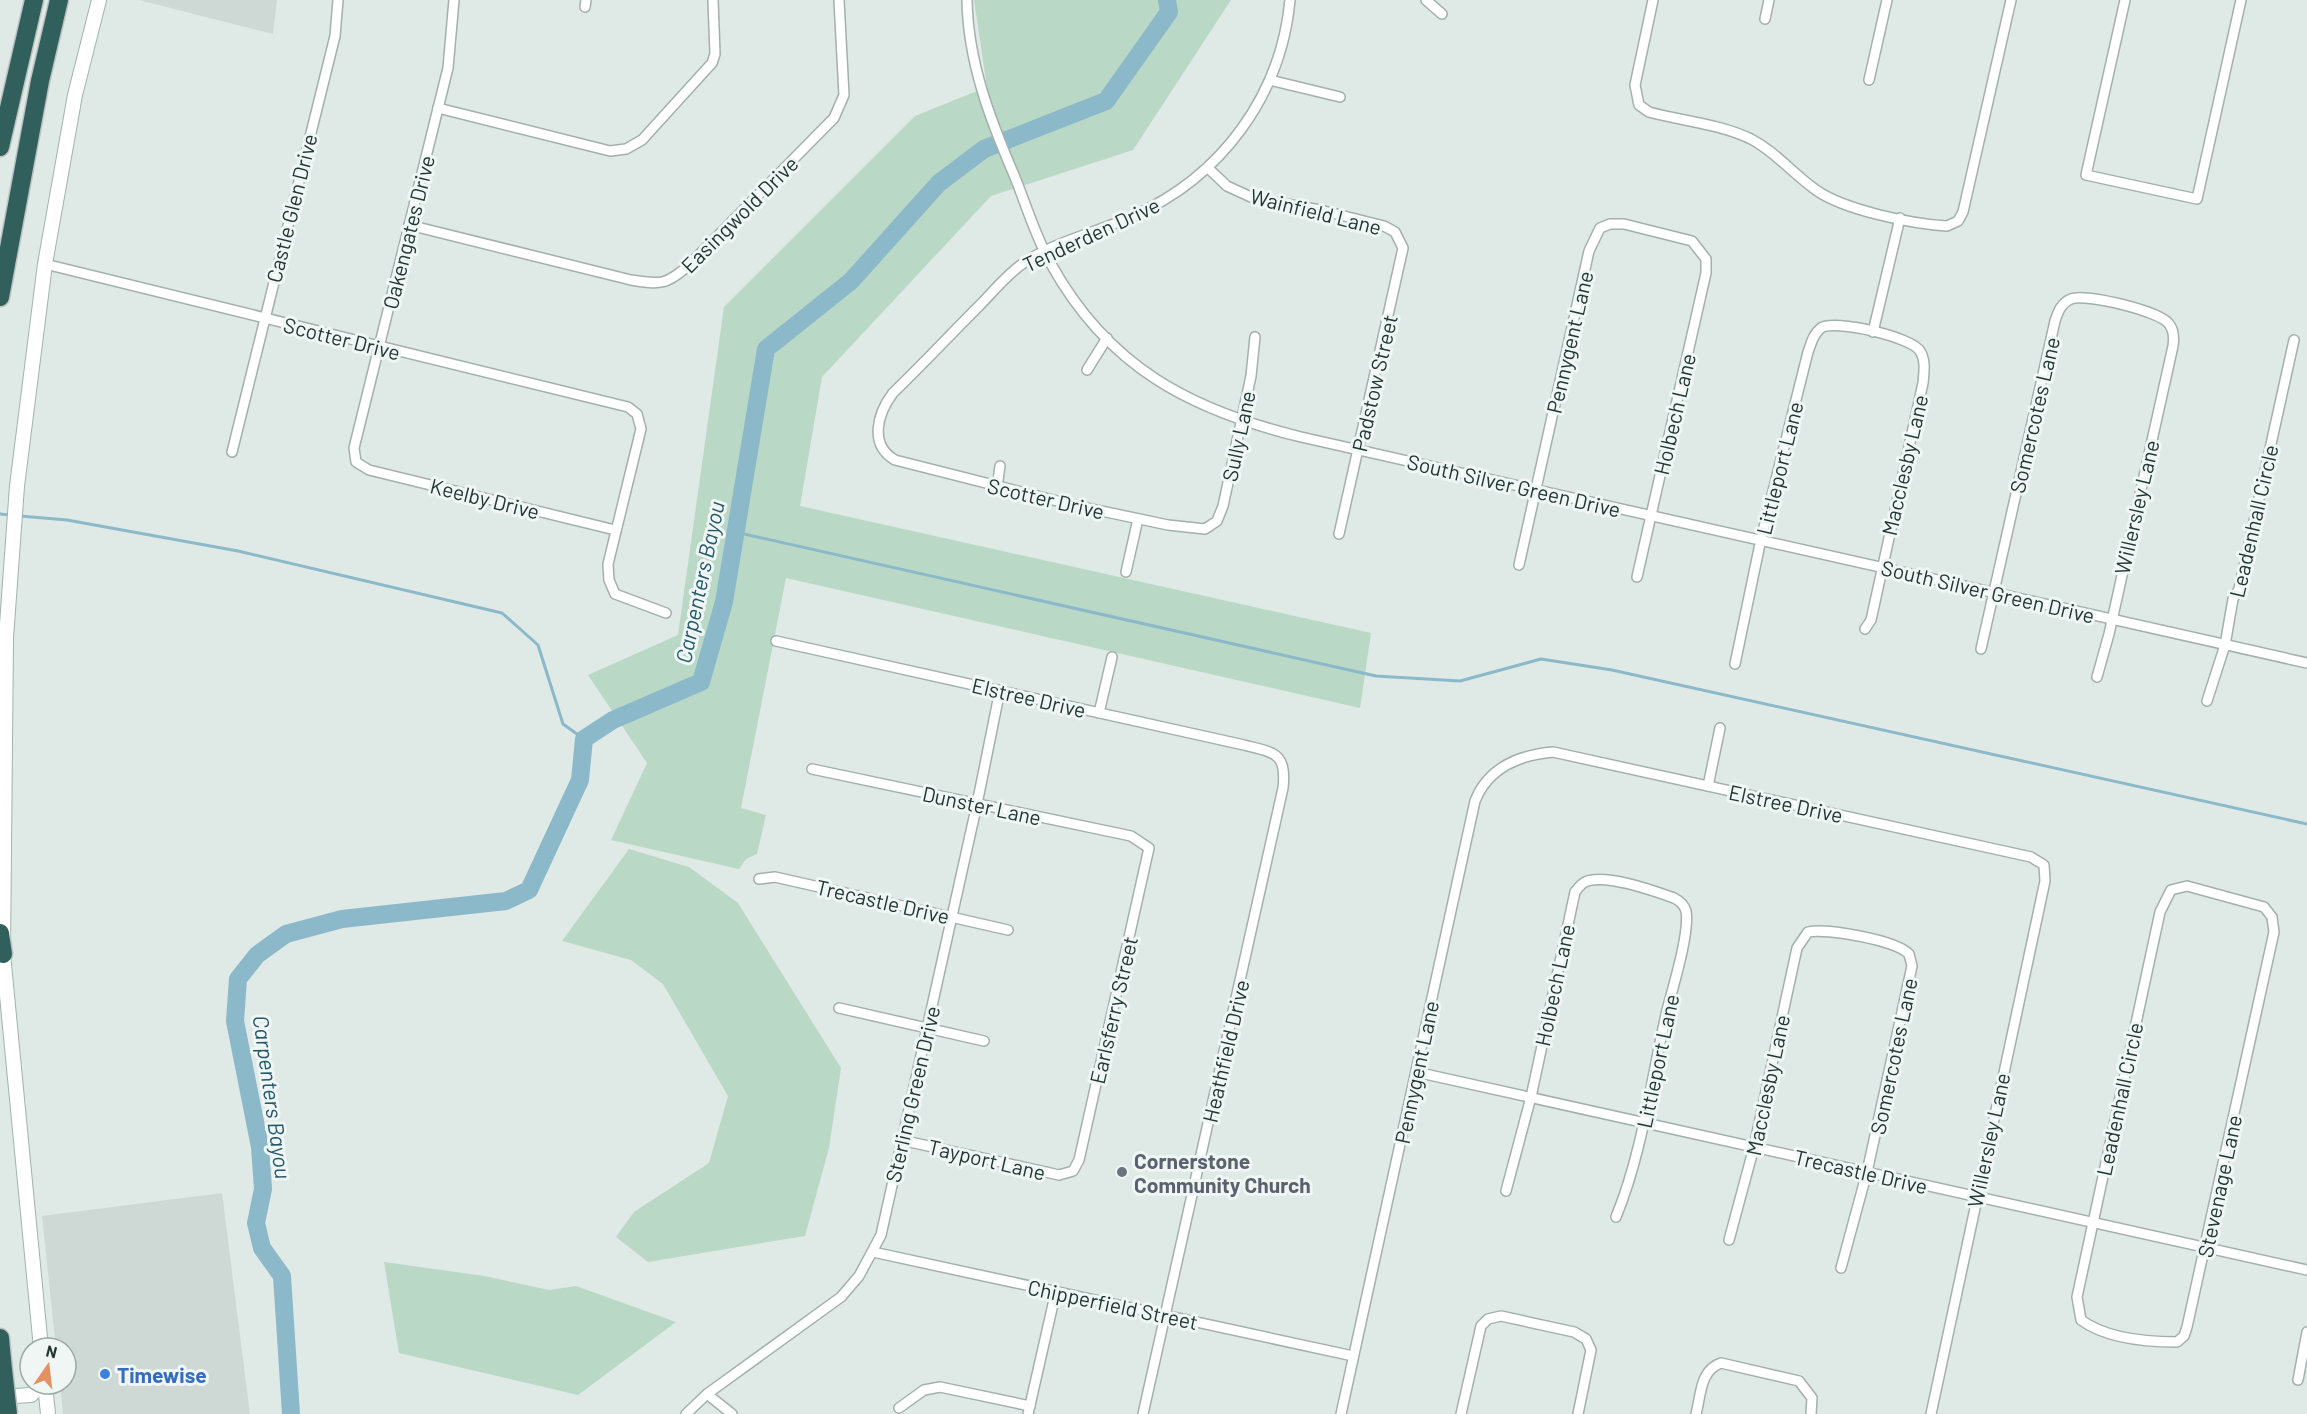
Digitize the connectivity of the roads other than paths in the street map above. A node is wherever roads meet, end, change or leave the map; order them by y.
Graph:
1 (33, 0) edge
2 (59, 0) edge
3 (99, 0) edge
4 (338, 0) edge
5 (454, 0) edge
6 (713, 0) edge
7 (839, 0) edge
8 (967, 0) edge
9 (1290, 0) edge
10 (1426, 0) edge
11 (1653, 0) edge
12 (1769, 0) edge
13 (1887, 0) edge
14 (2011, 0) edge
15 (2125, 0) edge
16 (2241, 0) edge
17 (1442, 14) dead end
18 (1765, 19) dead end
19 (1270, 80) junction
20 (1869, 80) dead end
21 (1340, 98) dead end
22 (438, 108) junction
23 (0, 147) edge
24 (1208, 168) junction
25 (1900, 218) junction
26 (409, 225) junction
27 (1395, 232) joint
28 (1045, 252) junction
29 (1702, 252) joint
30 (45, 264) junction
31 (0, 297) edge
32 (263, 319) junction
33 (1873, 332) junction
34 (2173, 336) joint
35 (1255, 337) dead end
36 (1107, 338) junction
37 (2294, 340) dead end
38 (380, 348) junction
39 (1087, 370) dead end
40 (1240, 421) junction
41 (1359, 450) junction
42 (232, 452) dead end
43 (887, 456) joint
44 (356, 462) joint
45 (1000, 466) dead end
46 (997, 488) junction
47 (1534, 490) junction
48 (1652, 516) junction
49 (1138, 519) junction
50 (1207, 528) joint
51 (615, 530) junction
52 (1339, 534) dead end
53 (1761, 539) junction
54 (1519, 565) dead end
55 (1882, 568) junction
56 (1126, 572) dead end
57 (1637, 578) dead end
58 (1995, 593) junction
59 (666, 613) dead end
60 (2112, 619) junction
61 (1865, 629) dead end
62 (776, 641) dead end
63 (2225, 645) junction
64 (1981, 649) dead end
65 (1112, 657) dead end
66 (2307, 663) edge
67 (1735, 664) dead end
68 (2097, 677) dead end
69 (1000, 690) junction
70 (2207, 701) dead end
71 (1100, 713) junction
72 (1720, 728) dead end
73 (1527, 757) joint
74 (1281, 759) joint
75 (812, 769) dead end
76 (1708, 786) junction
77 (977, 804) junction
78 (1149, 848) joint
79 (2044, 865) joint
80 (759, 879) dead end
81 (2171, 890) joint
82 (1682, 903) joint
83 (951, 916) junction
84 (1008, 930) dead end
85 (0, 933) edge
86 (1904, 950) joint
87 (3, 954) junction
88 (839, 1008) dead end
89 (927, 1028) junction
90 (984, 1041) dead end
91 (1416, 1072) junction
92 (1531, 1097) junction
93 (1643, 1122) junction
94 (901, 1140) junction
95 (1754, 1147) junction
96 (1072, 1171) joint
97 (1868, 1172) junction
98 (1506, 1191) dead end
99 (1975, 1199) junction
100 (1616, 1217) dead end
101 (2092, 1223) junction
102 (1729, 1240) dead end
103 (2206, 1248) junction
104 (873, 1252) junction
105 (1841, 1268) dead end
106 (2307, 1270) edge
107 (1056, 1291) junction
108 (2078, 1310) joint
109 (1165, 1315) junction
110 (2307, 1332) edge
111 (40, 1336) edge
112 (0, 1338) edge
113 (1353, 1356) junction
114 (2298, 1380) dead end
115 (707, 1394) junction
116 (18, 1395) edge
117 (0, 1396) edge
118 (46, 1396) edge
119 (899, 1408) dead end
120 (1029, 1410) edge
121 (1812, 1412) edge
122 (8, 1414) edge
123 (48, 1414) edge
124 (686, 1414) edge
125 (732, 1414) edge
126 (1143, 1414) edge
127 (1341, 1414) edge
128 (1461, 1414) edge
129 (1578, 1414) edge
130 (1696, 1414) edge
131 (1931, 1414) edge

1 - 23 highway
2 - 31 highway
3 - 30 main road
4 - 32 street, Castle Glen Drive
5 - 22 street, Oakengates Drive
6 - 22 street
7 - 26 street, Easingwold Drive
8 - 28 street, South Silver Green Drive
9 - 19 street, Tenderden Drive
10 - 17 street
11 - 25 street
12 - 18 street
13 - 20 street
14 - 25 street
15 - 16 street
19 - 21 street
19 - 24 street, Tenderden Drive
22 - 26 street, Oakengates Drive
24 - 27 street, Wainfield Lane
24 - 28 street, Tenderden Drive
25 - 33 street
26 - 38 street, Oakengates Drive
27 - 41 street, Padstow Street
28 - 36 street, South Silver Green Drive
28 - 43 street, Tenderden Drive
29 - 47 street, Pennygent Lane
29 - 48 street, Holbech Lane
30 - 32 street, Scotter Drive
30 - 87 main road
32 - 38 street, Scotter Drive
32 - 42 street, Castle Glen Drive
33 - 53 street, Littleport Lane
33 - 55 street, Macclesby Lane
34 - 58 street, Somercotes Lane
34 - 60 street, Willersley Lane
35 - 40 street, Sully Lane
36 - 39 street
36 - 40 street, South Silver Green Drive
37 - 63 street, Leadenhall Circle
38 - 44 street, Oakengates Drive
38 - 51 street, Scotter Drive
40 - 41 street, South Silver Green Drive
40 - 50 street, Sully Lane
41 - 47 street, South Silver Green Drive
41 - 52 street, Padstow Street
43 - 46 street, Scotter Drive
44 - 51 street, Keelby Drive
45 - 46 street
46 - 49 street, Scotter Drive
47 - 48 street, South Silver Green Drive
47 - 54 street, Pennygent Lane
48 - 53 street, South Silver Green Drive
48 - 57 street, Holbech Lane
49 - 50 street, Scotter Drive
49 - 56 street
51 - 59 street
53 - 55 street, South Silver Green Drive
53 - 67 street, Littleport Lane
55 - 58 street, South Silver Green Drive
55 - 61 street, Macclesby Lane
58 - 60 street, South Silver Green Drive
58 - 64 street, Somercotes Lane
60 - 63 street, South Silver Green Drive
60 - 68 street, Willersley Lane
62 - 69 street, Elstree Drive
63 - 66 street, South Silver Green Drive
63 - 70 street, Leadenhall Circle
65 - 71 street
69 - 71 street, Elstree Drive
69 - 77 street, Sterling Green Drive
71 - 74 street, Elstree Drive
72 - 76 street
73 - 76 street, Elstree Drive
73 - 91 street, Pennygent Lane
74 - 109 street, Heathfield Drive
75 - 77 street, Dunster Lane
76 - 79 street, Elstree Drive
77 - 78 street, Dunster Lane
77 - 83 street, Sterling Green Drive
78 - 96 street, Earlsferry Street
79 - 99 street, Willersley Lane
80 - 83 street, Trecastle Drive
81 - 101 street, Leadenhall Circle
81 - 103 street, Stevenage Lane
82 - 92 street, Holbech Lane
82 - 93 street, Littleport Lane
83 - 84 street, Trecastle Drive
83 - 89 street, Sterling Green Drive
85 - 87 highway
86 - 95 street, Macclesby Lane
86 - 97 street, Somercotes Lane
87 - 111 main road
88 - 89 street
89 - 90 street
89 - 94 street, Sterling Green Drive
91 - 92 street, Trecastle Drive
91 - 113 street, Pennygent Lane
92 - 93 street, Trecastle Drive
92 - 98 street, Holbech Lane
93 - 95 street, Trecastle Drive
93 - 100 street, Littleport Lane
94 - 96 street, Tayport Lane
94 - 104 street, Sterling Green Drive
95 - 97 street, Trecastle Drive
95 - 102 street, Macclesby Lane
97 - 99 street, Trecastle Drive
97 - 105 street, Somercotes Lane
99 - 101 street, Trecastle Drive
99 - 131 street, Willersley Lane
101 - 103 street, Trecastle Drive
101 - 108 street, Leadenhall Circle
103 - 106 street, Trecastle Drive
103 - 108 street, Stevenage Lane
104 - 107 street, Chipperfield Street
104 - 115 street, Sterling Green Drive
107 - 109 street, Chipperfield Street
107 - 120 street
109 - 113 street, Chipperfield Street
109 - 126 street, Heathfield Drive
110 - 114 street
112 - 122 highway, bridge
113 - 127 street, Pennygent Lane
115 - 124 street, Sterling Green Drive
115 - 125 street
116 - 117 main road
118 - 123 main road
119 - 120 street
121 - 130 street
128 - 129 street

